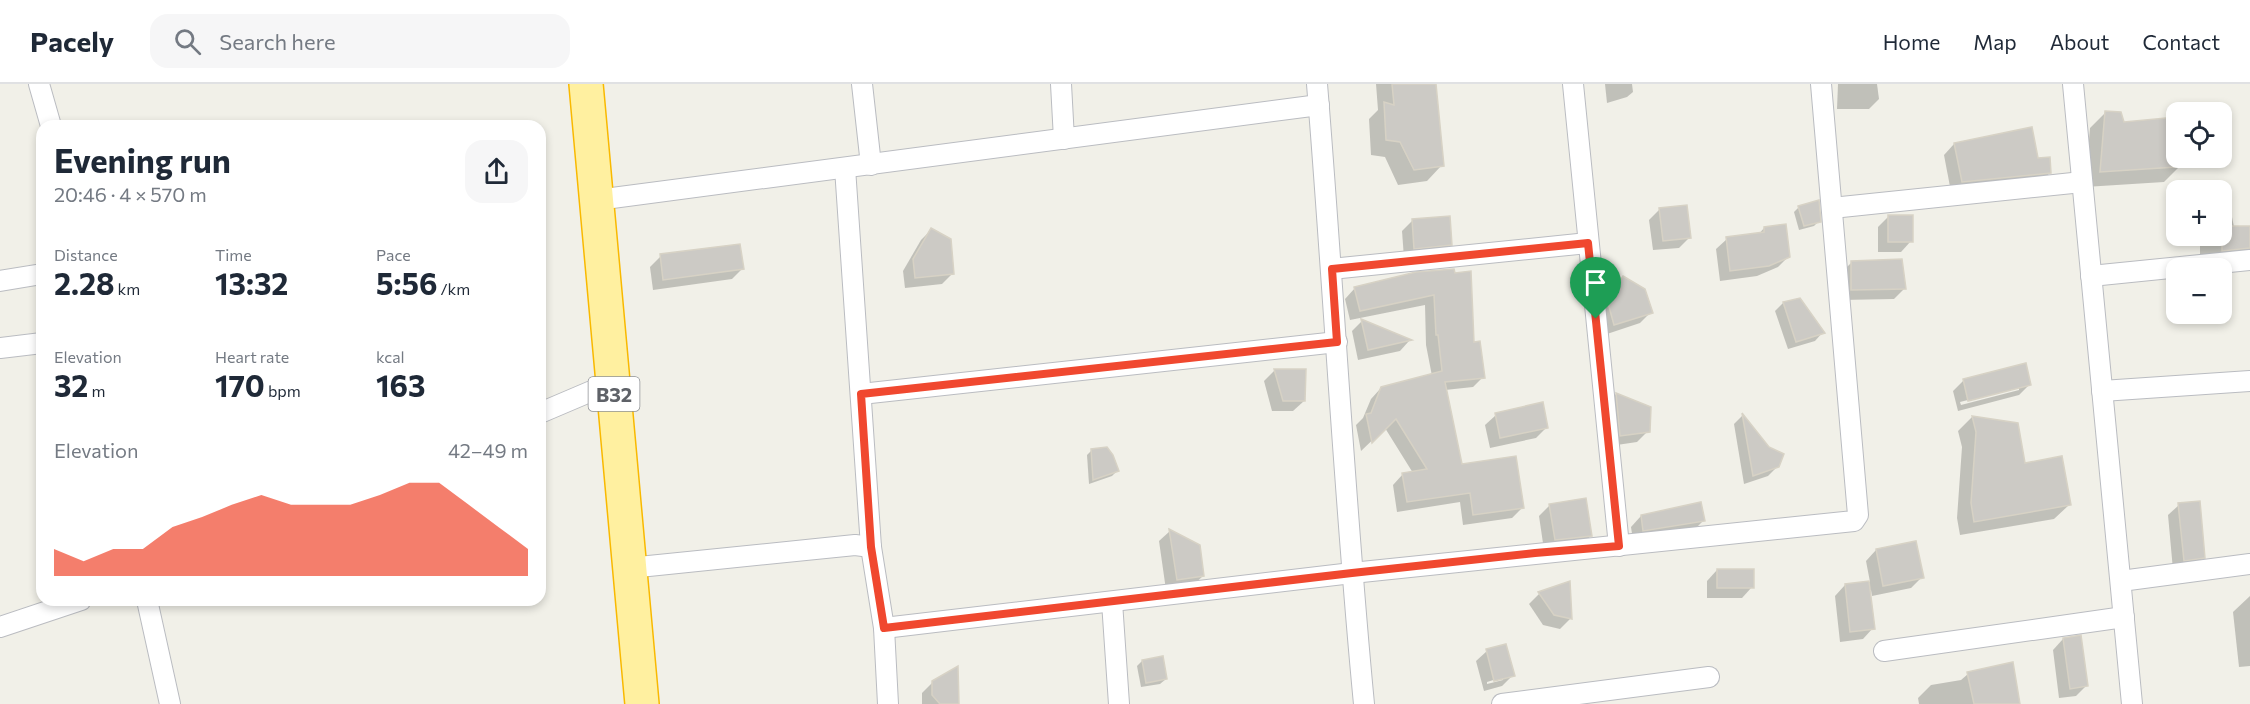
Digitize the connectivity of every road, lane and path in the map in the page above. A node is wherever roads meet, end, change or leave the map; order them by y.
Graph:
1 (39, 84) edge
2 (586, 84) edge
3 (862, 84) edge
4 (1061, 84) edge
5 (1317, 84) edge
6 (1573, 84) edge
7 (1821, 84) edge
8 (2073, 84) edge
9 (1318, 105) junction
10 (49, 120) edge
11 (1064, 139) junction
12 (871, 165) junction
13 (846, 168) junction
14 (2082, 182) junction
15 (597, 200) junction
16 (1832, 208) junction
17 (1588, 243) junction
18 (2250, 261) edge
19 (1332, 269) junction
20 (36, 275) edge
21 (2091, 276) junction
22 (0, 281) edge
23 (1337, 342) junction
24 (36, 343) edge
25 (0, 348) edge
26 (612, 379) junction
27 (2250, 381) edge
28 (2102, 392) junction
29 (861, 394) junction
30 (546, 410) edge
31 (1619, 546) junction
32 (871, 547) junction
33 (2250, 564) edge
34 (629, 568) junction
35 (1352, 573) junction
36 (2121, 581) junction
37 (1112, 602) junction
38 (63, 606) edge
39 (148, 606) edge
40 (2124, 617) junction
41 (0, 627) edge
42 (884, 628) junction
43 (1884, 651) dead end
44 (1709, 677) dead end
45 (170, 704) edge
46 (642, 704) edge
47 (888, 704) edge
48 (1119, 704) edge
49 (1364, 704) edge
50 (1502, 704) edge
51 (2132, 704) edge

1 - 10 street
2 - 15 highway, B32
3 - 12 street
4 - 11 street
5 - 9 street
6 - 17 street
7 - 16 street
8 - 14 street
9 - 11 street
9 - 19 street
11 - 12 street
12 - 13 street
13 - 15 street
13 - 29 street
14 - 16 street
14 - 21 street
15 - 26 highway, B32
16 - 31 street
17 - 19 street
17 - 31 street
18 - 21 street
19 - 23 street
20 - 22 street
21 - 28 street
23 - 29 street
23 - 35 street
24 - 25 street
26 - 30 street
26 - 34 highway, B32
27 - 28 street
28 - 36 street
29 - 32 street
31 - 35 street
32 - 34 street
32 - 42 street
33 - 36 street
34 - 46 highway, B32
35 - 37 street
35 - 49 street
36 - 40 street
37 - 42 street
37 - 48 street
38 - 41 street
39 - 45 street
40 - 43 street
40 - 51 street
42 - 47 street
44 - 50 street

